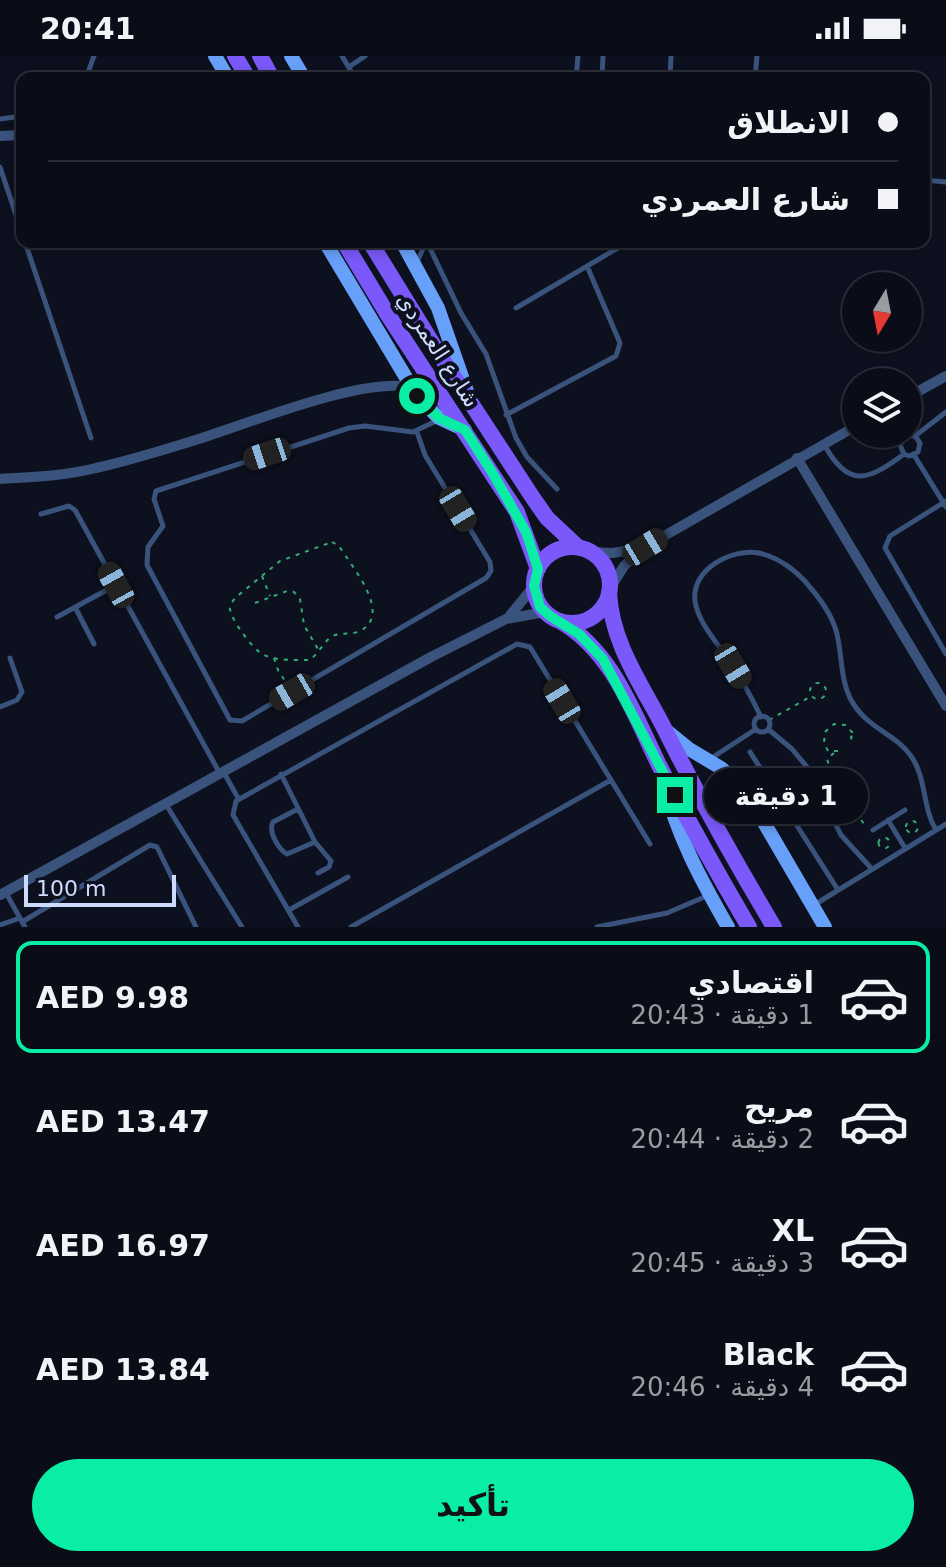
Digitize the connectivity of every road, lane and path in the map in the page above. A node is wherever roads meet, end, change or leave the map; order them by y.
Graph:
1 (342, 56) edge
2 (365, 56) edge
3 (349, 67) junction
4 (352, 72) edge
5 (0, 167) edge
6 (16, 215) edge
7 (27, 248) edge
8 (329, 248) edge
9 (348, 248) edge
10 (374, 248) edge
11 (406, 248) edge
12 (422, 248) edge
13 (429, 248) edge
14 (618, 248) edge
15 (587, 266) junction
16 (417, 267) junction
17 (516, 308) dead end
18 (399, 365) junction
19 (946, 376) edge
20 (386, 385) junction
21 (413, 388) junction
22 (922, 389) edge
23 (472, 405) junction
24 (946, 412) edge
25 (506, 415) junction
26 (439, 418) junction
27 (465, 430) junction
28 (922, 431) edge
29 (417, 432) junction
30 (842, 433) edge
31 (91, 438) dead end
32 (824, 443) junction
33 (901, 448) edge
34 (920, 448) edge
35 (904, 454) junction
36 (914, 455) junction
37 (797, 458) junction
38 (0, 479) edge
39 (557, 489) dead end
40 (945, 504) edge
41 (41, 514) dead end
42 (645, 547) junction
43 (584, 550) junction
44 (538, 569) junction
45 (262, 575) junction
46 (116, 585) junction
47 (534, 586) junction
48 (609, 591) junction
49 (271, 597) junction
50 (255, 603) dead end
51 (75, 607) junction
52 (545, 612) junction
53 (57, 617) dead end
54 (506, 619) junction
55 (560, 621) junction
56 (94, 644) dead end
57 (319, 651) junction
58 (946, 654) edge
59 (10, 658) dead end
60 (274, 658) junction
61 (292, 692) junction
62 (811, 696) junction
63 (946, 706) edge
64 (0, 707) edge
65 (761, 717) junction
66 (769, 720) junction
67 (663, 727) junction
68 (756, 729) junction
69 (768, 729) junction
70 (852, 744) dead end
71 (750, 752) dead end
72 (708, 760) junction
73 (662, 770) junction
74 (221, 772) junction
75 (281, 774) junction
76 (611, 780) junction
77 (238, 798) junction
78 (165, 803) junction
79 (298, 809) junction
80 (905, 810) dead end
81 (888, 820) junction
82 (946, 824) edge
83 (873, 830) joint
84 (936, 830) junction
85 (315, 842) junction
86 (650, 844) dead end
87 (905, 848) junction
88 (872, 869) junction
89 (318, 873) dead end
90 (348, 877) dead end
91 (838, 890) junction
92 (3, 894) edge
93 (710, 895) junction
94 (813, 906) junction
95 (289, 910) junction
96 (22, 922) edge
97 (0, 925) edge
98 (196, 927) edge
99 (242, 927) edge
100 (298, 927) edge
101 (351, 927) edge
102 (597, 927) edge
103 (728, 927) edge
104 (749, 927) edge
105 (774, 927) edge
106 (825, 927) edge

1 - 3 lane
2 - 3 lane
3 - 4 lane
5 - 6 lane
7 - 31 lane
8 - 18 street
9 - 27 main road, شارع العمردي
10 - 23 main road, شارع العمردي
11 - 16 street
12 - 16 lane
13 - 25 lane
14 - 15 lane
15 - 17 lane
15 - 25 lane
16 - 23 street
18 - 20 street
18 - 21 street
19 - 22 street
20 - 21 street
20 - 38 street
21 - 26 street
23 - 43 main road, شارع العمردي
24 - 28 lane
25 - 39 lane
26 - 27 street
26 - 29 lane
27 - 44 main road, شارع العمردي
29 - 61 lane
29 - 61 lane
30 - 32 street
32 - 35 lane
32 - 37 street
33 - 35 lane
34 - 36 lane
35 - 36 lane
36 - 40 lane
37 - 42 street
37 - 63 street
40 - 58 lane
41 - 46 lane
42 - 43 street
42 - 48 street
43 - 44 main road
43 - 48 main road
44 - 47 main road
45 - 49 path
45 - 57 path
45 - 60 path
46 - 51 lane
46 - 74 lane
47 - 52 main road
47 - 54 street
48 - 55 main road
48 - 67 main road
49 - 50 path
49 - 57 path
51 - 53 lane
51 - 56 lane
52 - 54 street
52 - 55 main road
54 - 74 street
55 - 73 main road
57 - 60 path
59 - 64 lane
60 - 61 path
62 - 62 path
62 - 66 path
65 - 66 lane
65 - 68 lane
65 - 84 lane
66 - 69 lane
67 - 72 street
67 - 105 main road
68 - 69 lane
68 - 72 lane
69 - 88 lane
70 - 83 path
71 - 91 lane
72 - 94 street
73 - 93 street
73 - 104 main road
74 - 77 lane
74 - 78 street
75 - 76 lane
75 - 77 lane
75 - 79 lane
76 - 86 lane
76 - 101 lane
77 - 95 lane
78 - 92 street
78 - 99 lane
79 - 85 lane
79 - 85 lane
80 - 81 lane
81 - 83 lane
81 - 87 lane
82 - 84 lane
84 - 87 lane
85 - 89 lane
87 - 88 lane
88 - 91 lane
90 - 95 lane
91 - 94 lane
92 - 96 lane
93 - 102 lane
93 - 103 street
94 - 106 street
95 - 100 lane
96 - 97 lane
96 - 98 lane

